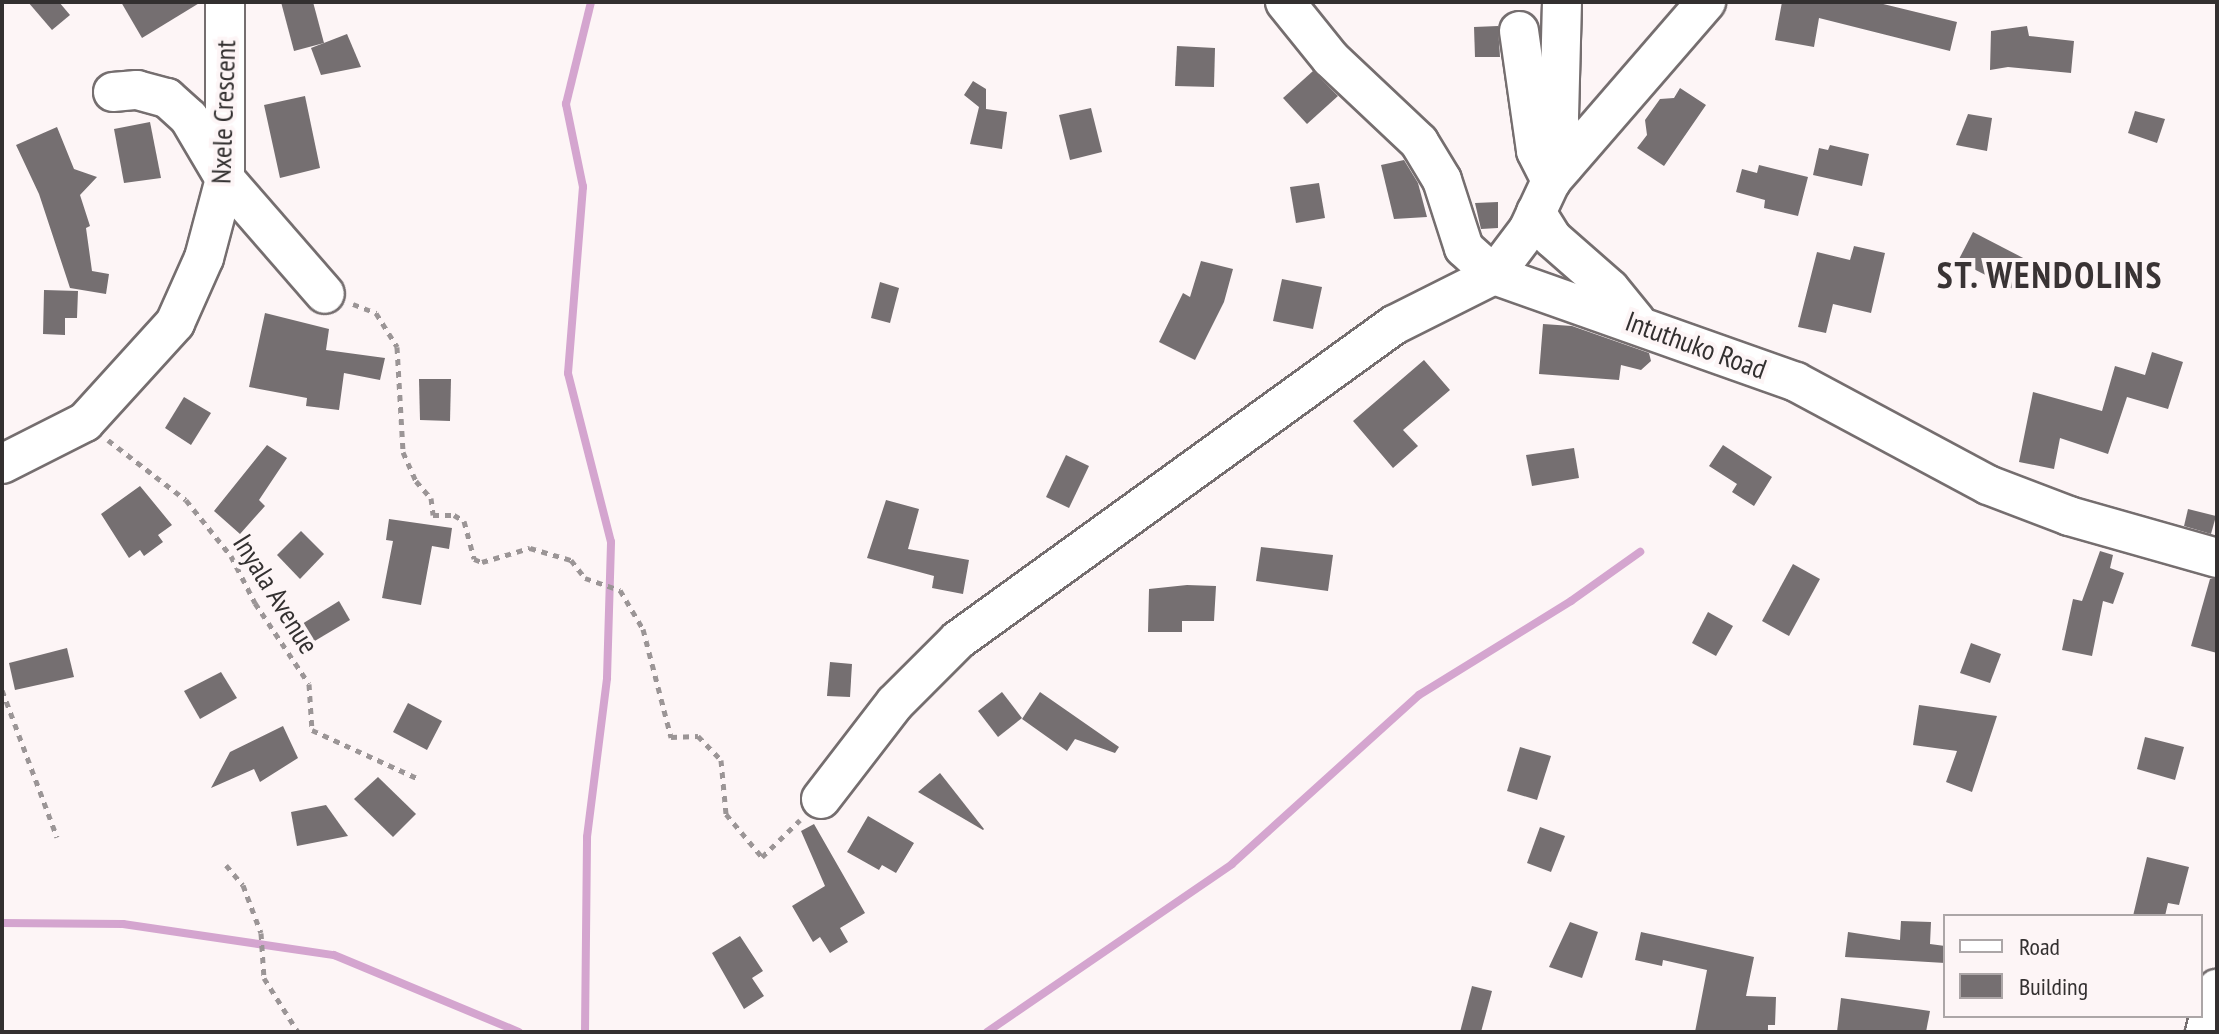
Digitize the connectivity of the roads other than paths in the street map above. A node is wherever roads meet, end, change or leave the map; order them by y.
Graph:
1 (225, 2) edge
2 (1285, 2) edge
3 (1562, 2) edge
4 (1706, 2) edge
5 (1519, 31) dead end
6 (113, 92) dead end
7 (225, 179) junction
8 (1550, 187) junction
9 (1494, 275) junction
10 (325, 294) road end
11 (1636, 322) junction
12 (2, 464) edge
13 (2217, 558) edge
14 (821, 799) road end

1 - 7 street, Nxele Crescent
2 - 9 street, Intuthuko Road
3 - 8 street
4 - 8 street
5 - 8 street
6 - 7 street
7 - 10 street
7 - 12 street, Nxele Crescent
8 - 9 street
8 - 11 street
9 - 11 street, Intuthuko Road
9 - 14 street
11 - 13 street, Intuthuko Road

